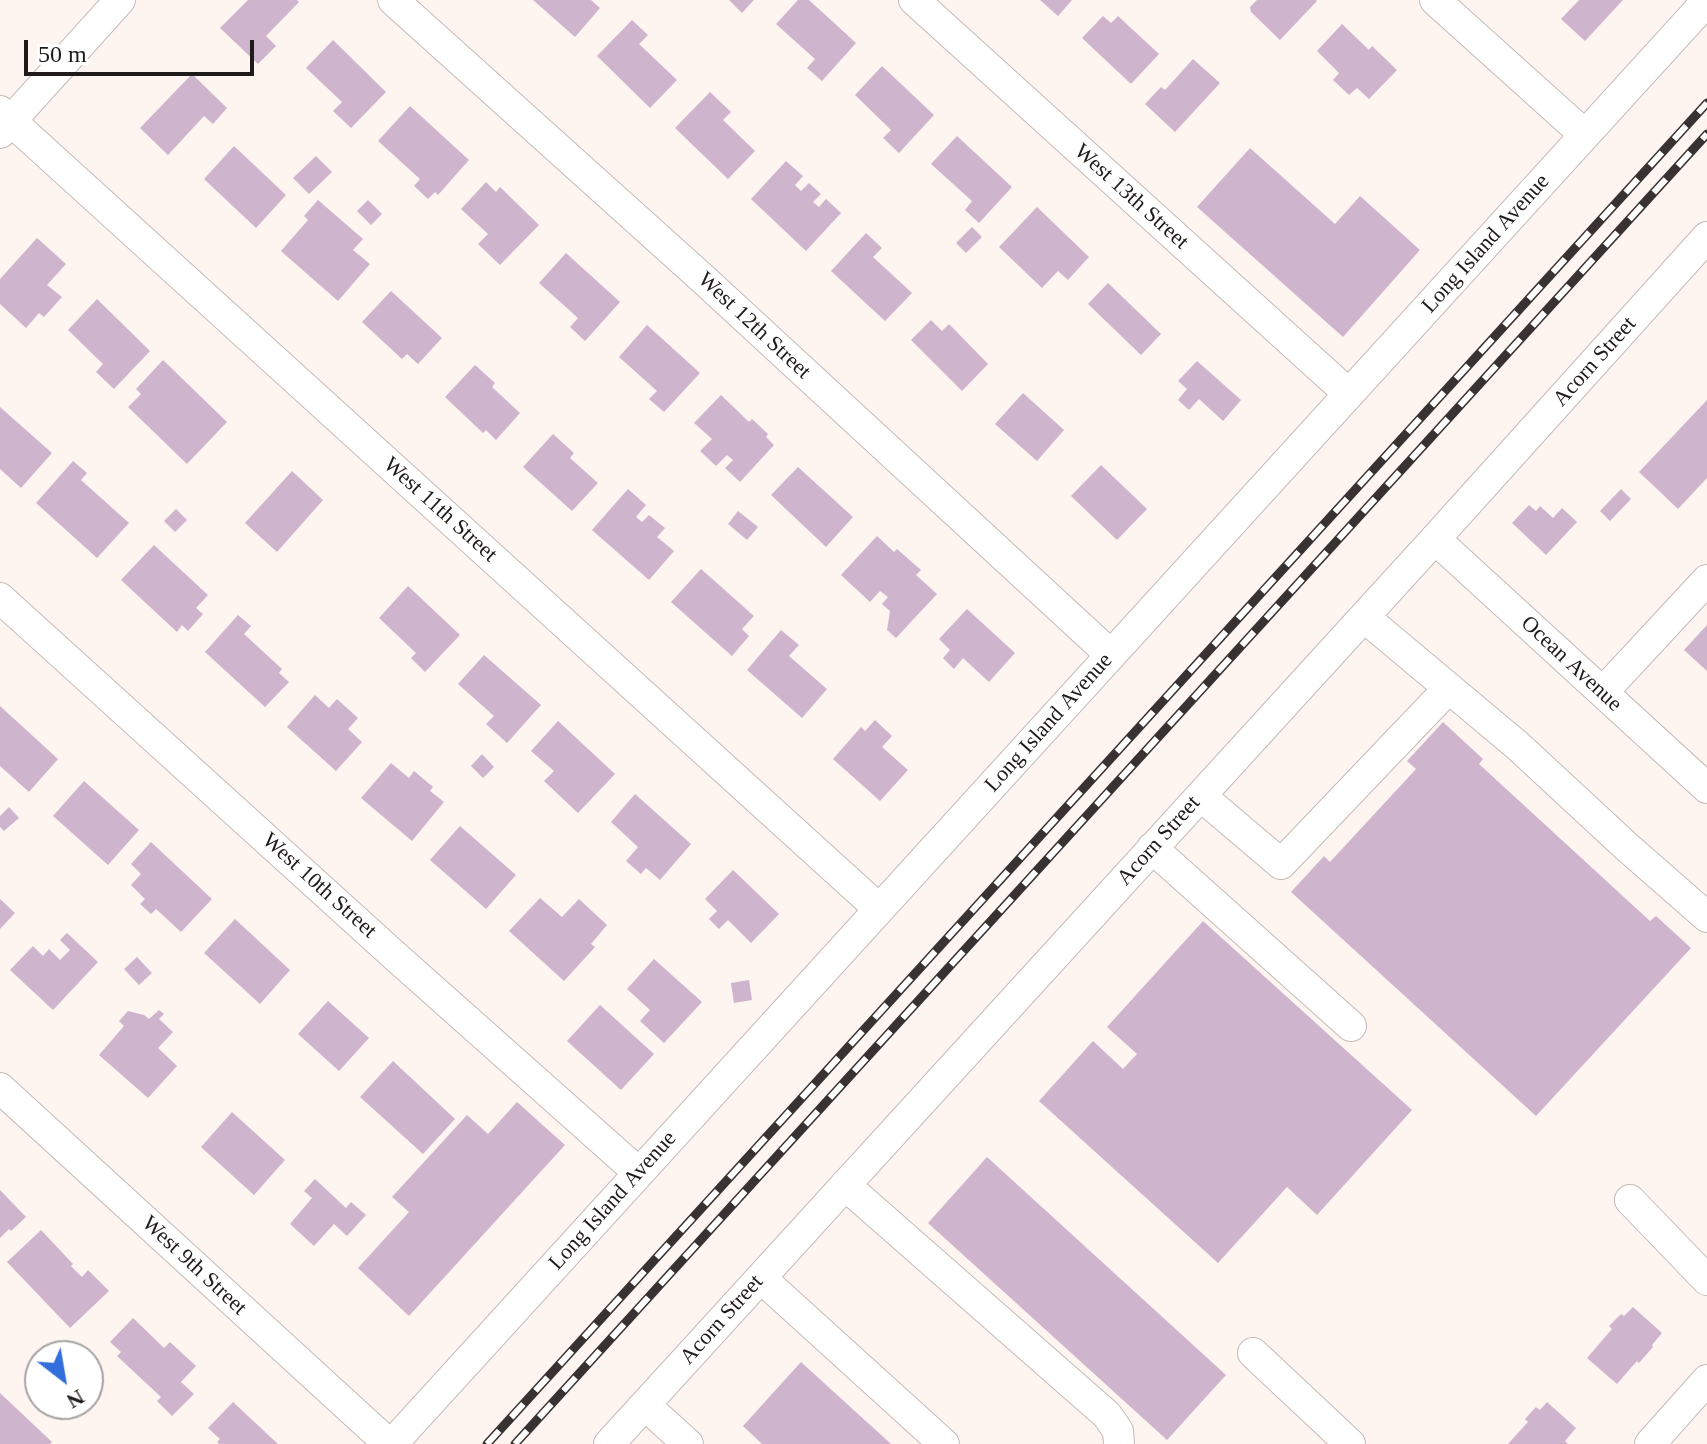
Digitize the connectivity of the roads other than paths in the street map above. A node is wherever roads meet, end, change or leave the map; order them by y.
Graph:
1 (120, 0) edge
2 (393, 0) edge
3 (914, 0) edge
4 (1435, 0) edge
5 (1707, 1) edge
6 (4, 122) edge
7 (1585, 135) junction
8 (1707, 237) edge
9 (1696, 270) edge
10 (1349, 394) junction
11 (1435, 539) junction
12 (1707, 580) edge
13 (0, 598) edge
14 (1364, 617) junction
15 (1111, 655) junction
16 (1449, 688) junction
17 (1603, 692) junction
18 (1707, 788) edge
19 (1201, 796) junction
20 (1152, 848) junction
21 (879, 909) junction
22 (1707, 917) edge
23 (1351, 1026) dead end
24 (0, 1088) edge
25 (639, 1173) junction
26 (845, 1185) junction
27 (1630, 1200) dead end
28 (761, 1278) junction
29 (1707, 1280) edge
30 (1253, 1353) dead end
31 (1707, 1380) edge
32 (645, 1405) junction
33 (390, 1444) edge
34 (609, 1444) edge
35 (688, 1444) edge
36 (944, 1444) edge
37 (1119, 1444) edge
38 (1350, 1444) edge
39 (1650, 1444) edge

1 - 6 street
2 - 15 street, West 12th Street
3 - 10 street, West 13th Street
4 - 7 street
5 - 7 street, Long Island Avenue
6 - 21 street, West 11th Street
7 - 10 street, Long Island Avenue
8 - 9 street, Acorn Street
9 - 11 street, Acorn Street
10 - 15 street, Long Island Avenue
11 - 14 street, Acorn Street
11 - 17 street, Ocean Avenue
12 - 17 street
13 - 25 street, West 10th Street
14 - 16 street
14 - 19 street, Acorn Street
15 - 21 street, Long Island Avenue
16 - 19 street
16 - 22 street
17 - 18 street, Ocean Avenue
19 - 20 street, Acorn Street
20 - 23 street
20 - 26 street, Acorn Street
21 - 25 street, Long Island Avenue
24 - 33 street, West 9th Street
25 - 33 street, Long Island Avenue
26 - 28 street, Acorn Street
26 - 37 street
27 - 29 street
28 - 32 street, Acorn Street
28 - 36 street
30 - 38 street
31 - 39 street
32 - 34 street, Acorn Street
32 - 35 street

